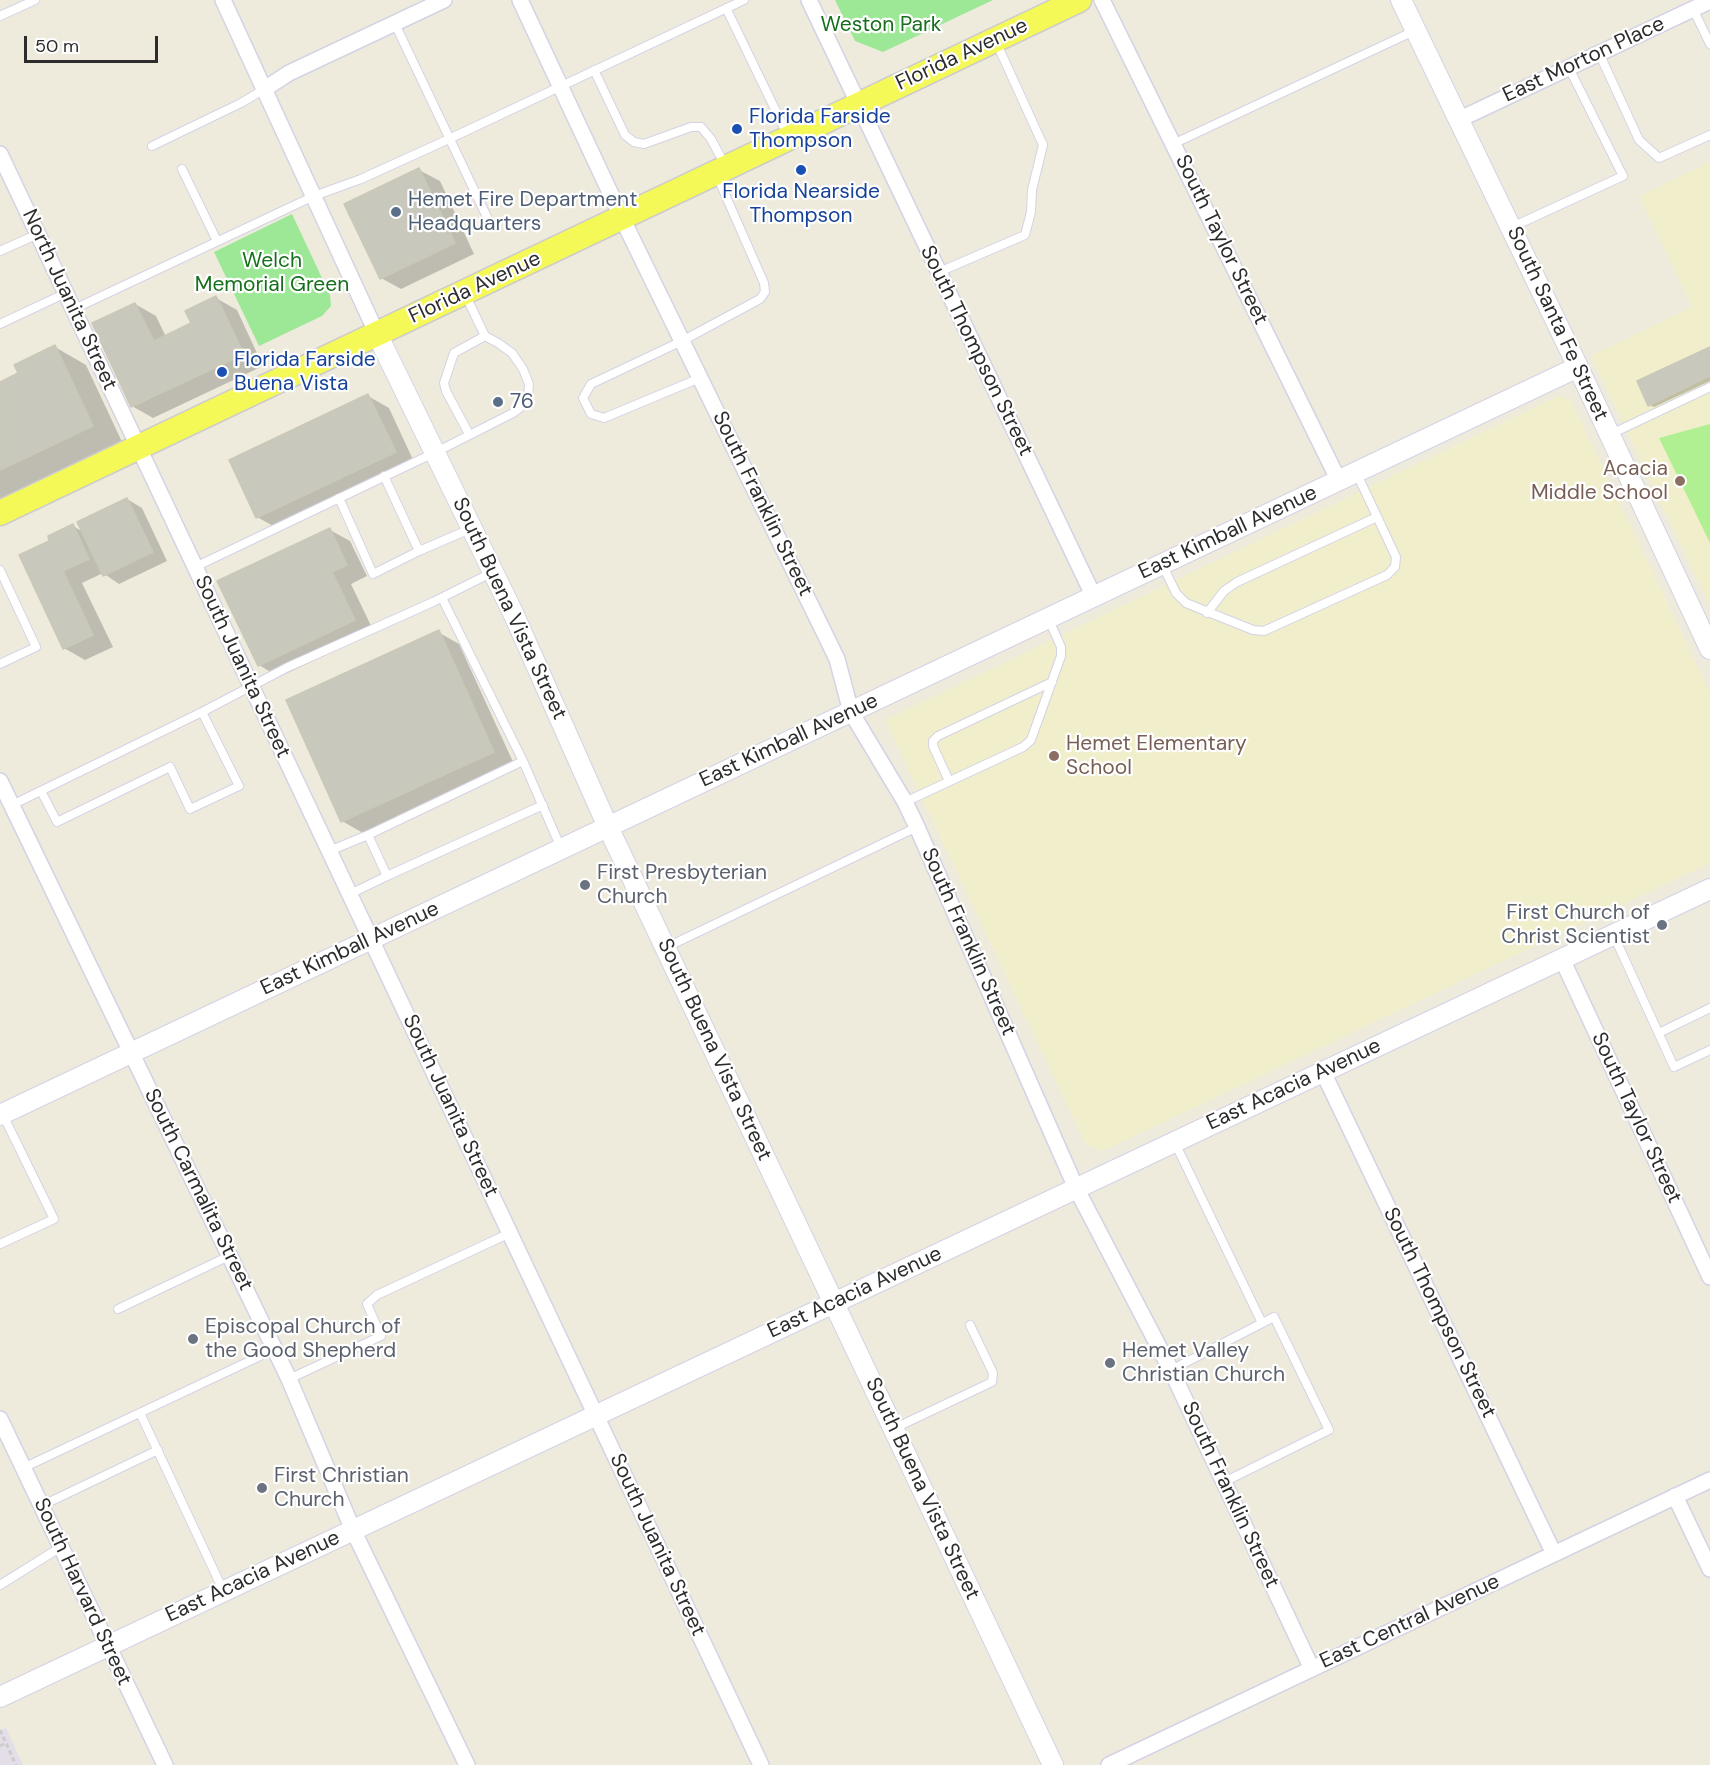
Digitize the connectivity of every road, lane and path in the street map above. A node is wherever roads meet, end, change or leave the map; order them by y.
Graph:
1 (36, 0) edge
2 (223, 0) edge
3 (444, 0) edge
4 (520, 0) edge
5 (744, 0) edge
6 (809, 0) edge
7 (1079, 0) edge
8 (1102, 0) edge
9 (1401, 0) edge
10 (1710, 1) edge
11 (726, 8) junction
12 (1693, 9) junction
13 (0, 16) edge
14 (395, 24) junction
15 (1415, 30) junction
16 (995, 40) junction
17 (1710, 44) edge
18 (1599, 53) junction
19 (1569, 68) junction
20 (594, 70) junction
21 (560, 85) junction
22 (263, 90) junction
23 (858, 105) junction
24 (1458, 120) junction
25 (1710, 135) edge
26 (789, 138) junction
27 (449, 139) junction
28 (1173, 144) junction
29 (152, 146) dead end
30 (2, 164) edge
31 (182, 169) dead end
32 (721, 170) junction
33 (314, 196) junction
34 (487, 217) dead end
35 (622, 218) junction
36 (1511, 227) junction
37 (38, 234) junction
38 (217, 242) junction
39 (0, 251) edge
40 (939, 272) junction
41 (464, 292) junction
42 (66, 293) junction
43 (74, 309) junction
44 (0, 324) edge
45 (377, 334) junction
46 (485, 336) junction
47 (682, 341) junction
48 (1578, 367) junction
49 (700, 378) junction
50 (1710, 387) edge
51 (469, 434) junction
52 (1609, 435) junction
53 (139, 447) junction
54 (436, 452) junction
55 (384, 476) junction
56 (1347, 476) junction
57 (339, 498) junction
58 (0, 513) edge
59 (1377, 517) junction
60 (472, 528) junction
61 (419, 551) junction
62 (1162, 564) junction
63 (195, 567) junction
64 (0, 570) edge
65 (492, 572) junction
66 (3, 583) edge
67 (442, 597) junction
68 (1094, 597) junction
69 (1207, 613) junction
70 (1048, 619) junction
71 (1710, 649) edge
72 (0, 663) edge
73 (1052, 682) junction
74 (251, 686) junction
75 (202, 712) junction
76 (852, 712) junction
77 (523, 761) junction
78 (949, 781) junction
79 (41, 790) junction
80 (4, 793) edge
81 (905, 802) junction
82 (543, 805) junction
83 (608, 827) junction
84 (917, 827) junction
85 (368, 835) junction
86 (562, 849) junction
87 (329, 851) junction
88 (387, 876) junction
89 (1710, 889) edge
90 (350, 894) junction
91 (1613, 935) junction
92 (371, 939) junction
93 (666, 948) junction
94 (1562, 959) junction
95 (1710, 1008) edge
96 (1659, 1033) junction
97 (1710, 1050) edge
98 (131, 1053) junction
99 (1323, 1072) junction
100 (1, 1114) edge
101 (1174, 1142) junction
102 (1076, 1188) junction
103 (510, 1233) junction
104 (0, 1244) edge
105 (229, 1256) junction
106 (1710, 1277) edge
107 (834, 1303) junction
108 (118, 1309) dead end
109 (1262, 1323) junction
110 (970, 1325) dead end
111 (274, 1350) junction
112 (1171, 1370) junction
113 (289, 1379) junction
114 (140, 1413) junction
115 (596, 1415) junction
116 (0, 1419) edge
117 (894, 1429) junction
118 (158, 1450) junction
119 (23, 1468) junction
120 (1710, 1480) edge
121 (1224, 1482) junction
122 (1675, 1496) junction
123 (41, 1506) junction
124 (352, 1530) junction
125 (61, 1547) junction
126 (1554, 1554) junction
127 (1710, 1569) edge
128 (0, 1586) edge
129 (224, 1591) junction
130 (108, 1646) junction
131 (1312, 1669) junction
132 (0, 1697) edge
133 (0, 1730) edge
134 (6, 1743) junction
135 (0, 1746) edge
136 (16, 1765) edge
137 (165, 1765) edge
138 (467, 1765) edge
139 (761, 1765) edge
140 (1053, 1765) edge
141 (1109, 1765) edge

1 - 13 lane
2 - 22 street
3 - 14 street
4 - 21 street, South Franklin Street
5 - 11 lane
6 - 23 street, South Thompson Street
7 - 16 main road, Florida Avenue
8 - 28 street, South Taylor Street
9 - 15 street, South Santa Fe Street
10 - 12 street, East Morton Place
11 - 20 lane
11 - 26 lane
12 - 17 lane
12 - 18 street, East Morton Place
14 - 22 street
14 - 27 lane
15 - 24 street, South Santa Fe Street
15 - 28 lane
16 - 23 main road, Florida Avenue
16 - 40 lane
18 - 19 street, East Morton Place
18 - 25 lane
19 - 24 street, East Morton Place
19 - 36 lane
20 - 21 lane
20 - 32 lane
21 - 27 lane
21 - 35 street, South Franklin Street
22 - 29 lane
22 - 33 street
23 - 26 main road, Florida Avenue
23 - 40 street, South Thompson Street
24 - 36 street, South Santa Fe Street
26 - 32 main road, Florida Avenue
27 - 33 lane
27 - 34 lane
28 - 56 street, South Taylor Street
30 - 37 street, North Juanita Street
31 - 38 lane
32 - 35 main road, Florida Avenue
32 - 47 lane
33 - 38 lane
33 - 45 street
35 - 41 main road, Florida Avenue
35 - 47 street, South Franklin Street
36 - 48 street, South Santa Fe Street
37 - 39 lane
37 - 42 street, North Juanita Street
38 - 43 lane
40 - 68 street, South Thompson Street
41 - 45 main road, Florida Avenue
41 - 46 lane
42 - 43 street, North Juanita Street
42 - 44 lane
43 - 53 street, North Juanita Street
45 - 53 main road, Florida Avenue
45 - 54 street, South Buena Vista Street
46 - 51 lane
46 - 51 lane
47 - 49 street, South Franklin Street
47 - 49 lane
48 - 52 street, South Santa Fe Street
48 - 56 street, East Kimball Avenue
49 - 76 street, South Franklin Street
50 - 52 lane
51 - 54 lane
52 - 71 street, South Santa Fe Street
53 - 58 main road, Florida Avenue
53 - 63 street, South Juanita Street
54 - 55 lane
54 - 60 street, South Buena Vista Street
55 - 57 lane
55 - 61 lane
56 - 59 lane
56 - 62 street, East Kimball Avenue
57 - 61 lane
57 - 63 lane
59 - 69 lane
59 - 69 lane
60 - 61 lane
60 - 65 street, South Buena Vista Street
62 - 68 street, East Kimball Avenue
62 - 69 lane
63 - 74 street, South Juanita Street
64 - 66 lane
65 - 67 lane
65 - 83 street, South Buena Vista Street
66 - 72 lane
67 - 74 lane
67 - 77 lane
68 - 70 street, East Kimball Avenue
70 - 73 lane
70 - 76 street, East Kimball Avenue
73 - 78 lane
73 - 78 lane
74 - 75 lane
74 - 87 street, South Juanita Street
75 - 79 lane
75 - 79 lane
76 - 81 street, South Franklin Street
76 - 83 street, East Kimball Avenue
77 - 82 lane
77 - 85 lane
78 - 81 lane
79 - 80 lane
80 - 98 street, South Carmalita Street
81 - 84 street, South Franklin Street
82 - 86 lane
82 - 88 lane
83 - 86 street, East Kimball Avenue
83 - 93 street, South Buena Vista Street
84 - 93 lane
84 - 102 street, South Franklin Street
85 - 87 lane
85 - 88 lane
86 - 92 street, East Kimball Avenue
87 - 90 street, South Juanita Street
88 - 90 lane
89 - 91 street, East Acacia Avenue
90 - 92 street, South Juanita Street
91 - 94 street, East Acacia Avenue
91 - 96 lane
92 - 98 street, East Kimball Avenue
92 - 103 street, South Juanita Street
93 - 107 street, South Buena Vista Street
94 - 99 street, East Acacia Avenue
94 - 106 street, South Taylor Street
95 - 96 lane
96 - 97 lane
98 - 100 street, East Kimball Avenue
98 - 105 street, South Carmalita Street
99 - 101 street, East Acacia Avenue
99 - 126 street, South Thompson Street
100 - 104 lane
101 - 102 street, East Acacia Avenue
101 - 109 lane
102 - 107 street, East Acacia Avenue
102 - 112 street, South Franklin Street
103 - 113 lane
103 - 115 street, South Juanita Street
105 - 108 lane
105 - 111 street, South Carmalita Street
107 - 115 street, East Acacia Avenue
107 - 117 street, South Buena Vista Street
109 - 112 lane
109 - 121 lane
110 - 117 lane
111 - 113 street, South Carmalita Street
111 - 114 lane
112 - 121 street, South Franklin Street
113 - 124 street, South Carmalita Street
114 - 118 lane
114 - 119 lane
115 - 124 street, East Acacia Avenue
115 - 139 street, South Juanita Street
116 - 119 street, South Harvard Street
117 - 140 street, South Buena Vista Street
118 - 123 lane
118 - 129 lane
119 - 123 street, South Harvard Street
120 - 122 street, East Central Avenue
121 - 131 street, South Franklin Street
122 - 126 street, East Central Avenue
122 - 127 street
123 - 125 street, South Harvard Street
124 - 129 street, East Acacia Avenue
124 - 138 street, South Carmalita Street
125 - 128 lane
125 - 130 street, South Harvard Street
126 - 131 street, East Central Avenue
129 - 130 street, East Acacia Avenue
130 - 132 street, East Acacia Avenue
130 - 137 street, South Harvard Street
131 - 141 street, East Central Avenue
133 - 134 path
134 - 135 path
134 - 136 path

